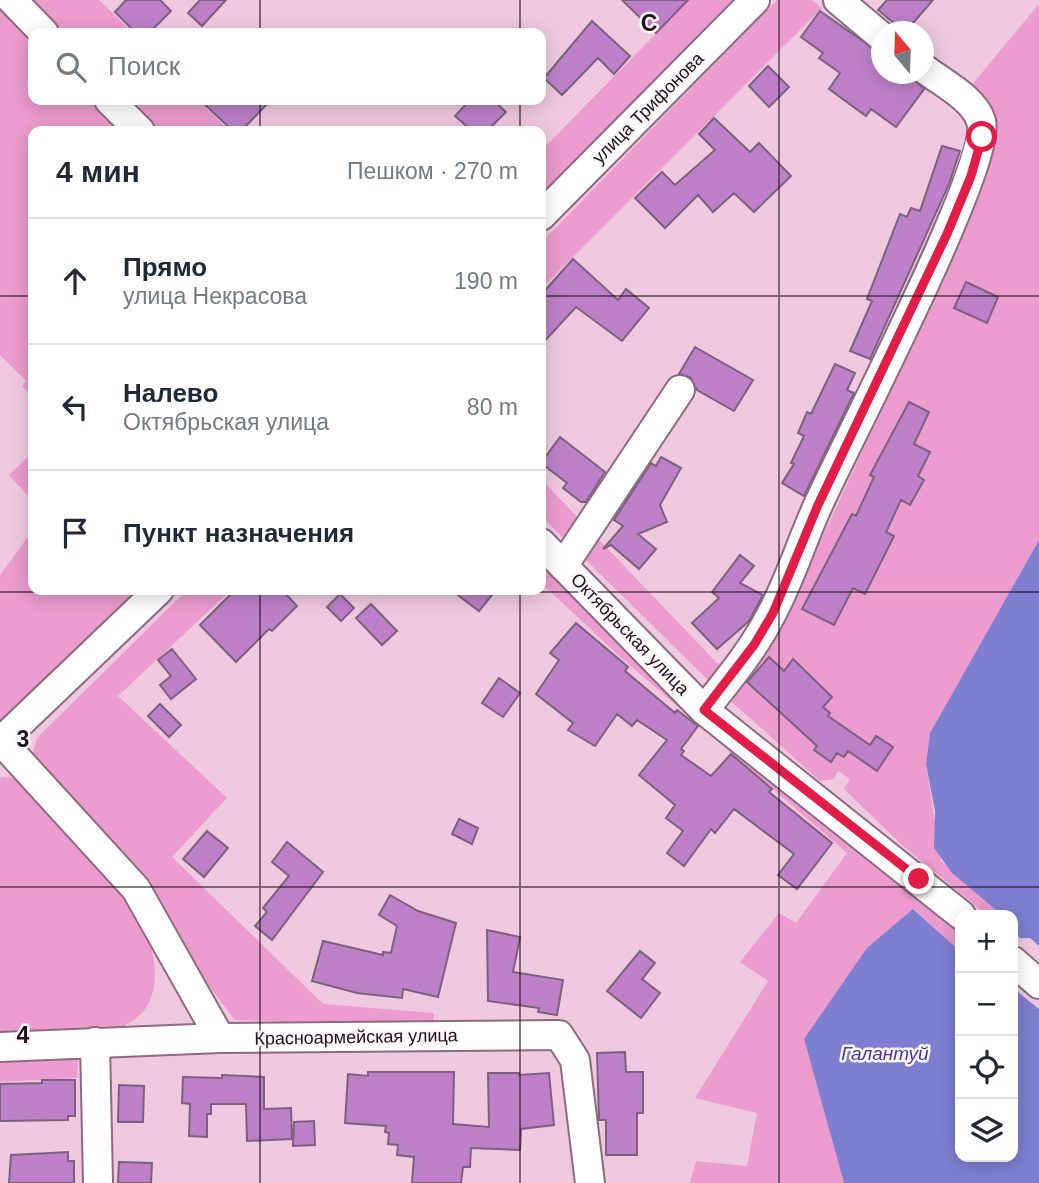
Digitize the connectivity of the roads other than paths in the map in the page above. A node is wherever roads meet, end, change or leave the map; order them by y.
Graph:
1 (12, 0) edge
2 (755, 0) edge
3 (838, 0) edge
4 (39, 28) edge
5 (871, 28) edge
6 (934, 76) edge
7 (114, 105) edge
8 (135, 126) edge
9 (546, 211) edge
10 (680, 390) dead end
11 (546, 548) edge
12 (563, 566) junction
13 (154, 595) edge
14 (704, 710) junction
15 (0, 741) edge
16 (955, 910) edge
17 (1018, 965) edge
18 (1039, 984) edge
19 (220, 1038) junction
20 (95, 1042) junction
21 (0, 1047) edge
22 (98, 1183) edge
23 (590, 1183) edge

1 - 4 street
2 - 9 street, улица Трифонова
3 - 5 street
6 - 14 street
7 - 8 street
10 - 12 street
11 - 12 street, Октябрьская улица
12 - 14 street, Октябрьская улица
13 - 15 street
14 - 16 street, Октябрьская улица
15 - 19 street
17 - 18 street
19 - 20 street, Красноармейская улица
19 - 23 street, Красноармейская улица
20 - 21 street, Красноармейская улица
20 - 22 street

